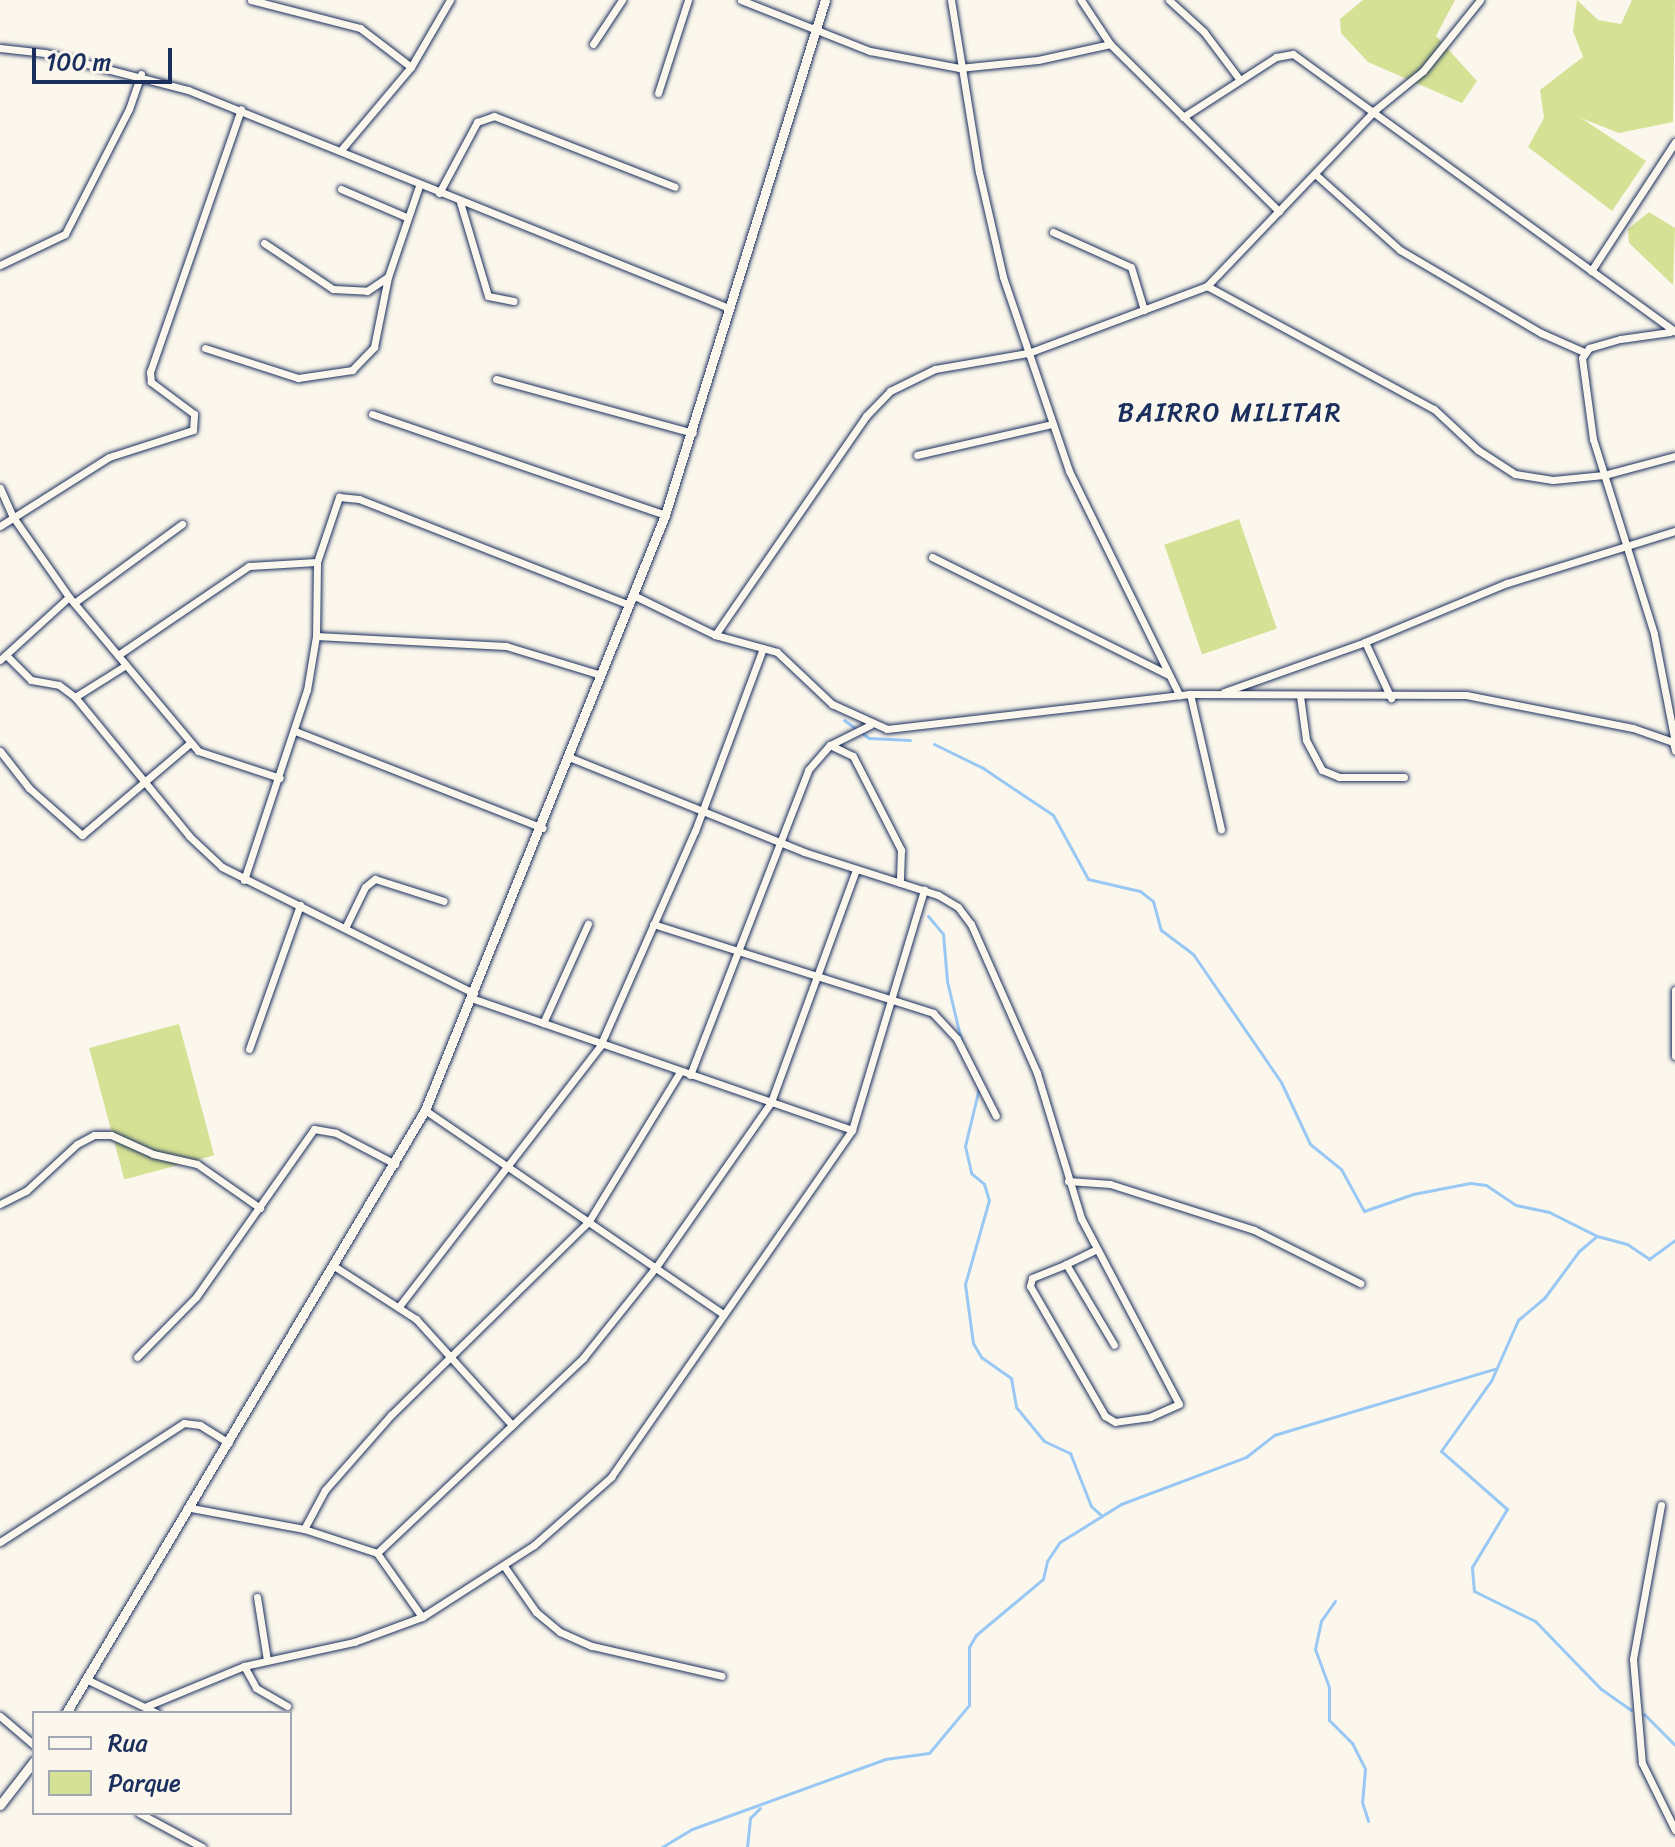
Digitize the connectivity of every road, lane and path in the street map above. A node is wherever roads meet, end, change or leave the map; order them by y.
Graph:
1 (251, 0) edge
2 (450, 0) edge
3 (622, 0) edge
4 (688, 0) edge
5 (741, 0) edge
6 (825, 0) edge
7 (951, 0) edge
8 (1081, 0) edge
9 (1169, 0) edge
10 (1480, 0) edge
11 (815, 32) junction
12 (593, 44) dead end
13 (1110, 44) junction
14 (0, 48) edge
15 (411, 67) junction
16 (959, 68) junction
17 (141, 74) junction
18 (1240, 80) junction
19 (658, 93) dead end
20 (241, 109) junction
21 (1375, 110) junction
22 (1183, 117) junction
23 (1675, 142) edge
24 (341, 150) junction
25 (1315, 174) junction
26 (419, 186) junction
27 (675, 187) dead end
28 (341, 189) dead end
29 (439, 193) junction
30 (460, 202) junction
31 (1279, 211) junction
32 (406, 217) junction
33 (1053, 232) dead end
34 (264, 243) dead end
35 (0, 265) edge
36 (1591, 271) junction
37 (388, 277) junction
38 (1207, 286) junction
39 (514, 301) dead end
40 (729, 308) junction
41 (1144, 310) junction
42 (1673, 332) edge
43 (205, 348) dead end
44 (1584, 352) junction
45 (1028, 353) junction
46 (496, 379) dead end
47 (372, 414) dead end
48 (1052, 424) junction
49 (693, 433) junction
50 (917, 455) dead end
51 (1675, 456) edge
52 (1604, 475) junction
53 (0, 488) edge
54 (665, 515) junction
55 (13, 517) junction
56 (182, 524) dead end
57 (0, 526) edge
58 (1675, 531) edge
59 (1625, 546) junction
60 (932, 557) dead end
61 (317, 562) junction
62 (633, 595) junction
63 (72, 600) junction
64 (629, 605) junction
65 (715, 635) junction
66 (316, 636) junction
67 (1365, 642) junction
68 (763, 648) junction
69 (118, 655) junction
70 (3, 657) edge
71 (126, 665) junction
72 (601, 675) junction
73 (1168, 675) junction
74 (1190, 694) junction
75 (1179, 695) junction
76 (1218, 695) junction
77 (1300, 696) junction
78 (75, 697) junction
79 (1391, 698) junction
80 (870, 724) junction
81 (1673, 729) edge
82 (295, 731) junction
83 (1674, 742) edge
84 (190, 743) junction
85 (830, 745) junction
86 (0, 751) edge
87 (1675, 751) edge
88 (569, 757) junction
89 (1404, 777) dead end
90 (280, 778) junction
91 (146, 783) junction
92 (703, 808) junction
93 (543, 829) junction
94 (1221, 829) dead end
95 (778, 842) junction
96 (855, 872) junction
97 (244, 880) junction
98 (900, 883) junction
99 (924, 890) junction
100 (444, 901) dead end
101 (300, 905) junction
102 (588, 924) dead end
103 (653, 924) junction
104 (346, 926) junction
105 (737, 954) junction
106 (817, 979) junction
107 (1675, 990) edge
108 (475, 996) junction
109 (894, 999) junction
110 (543, 1023) junction
111 (600, 1046) junction
112 (249, 1049) dead end
113 (1675, 1056) edge
114 (680, 1072) junction
115 (690, 1075) junction
116 (771, 1102) junction
117 (425, 1110) junction
118 (996, 1116) dead end
119 (852, 1130) junction
120 (506, 1163) junction
121 (395, 1164) junction
122 (1068, 1181) junction
123 (0, 1204) edge
124 (260, 1208) junction
125 (589, 1221) junction
126 (1097, 1249) junction
127 (1066, 1264) junction
128 (334, 1266) junction
129 (656, 1267) junction
130 (1360, 1283) dead end
131 (400, 1305) junction
132 (723, 1314) junction
133 (1114, 1345) dead end
134 (452, 1355) junction
135 (137, 1357) dead end
136 (512, 1425) junction
137 (229, 1443) junction
138 (1661, 1505) dead end
139 (191, 1508) junction
140 (304, 1529) junction
141 (0, 1542) edge
142 (377, 1553) junction
143 (504, 1566) junction
144 (257, 1597) dead end
145 (422, 1617) junction
146 (267, 1660) junction
147 (244, 1666) junction
148 (722, 1676) dead end
149 (88, 1680) junction
150 (147, 1706) junction
151 (287, 1706) dead end
152 (67, 1711) edge
153 (154, 1711) edge
154 (0, 1716) edge
155 (32, 1743) edge
156 (32, 1764) edge
157 (0, 1805) edge
158 (143, 1815) edge
159 (1675, 1830) edge
160 (202, 1847) edge

1 - 15 street
2 - 15 street
3 - 12 street
4 - 19 street
5 - 11 street
6 - 11 street
7 - 16 street
8 - 13 street
9 - 18 street
10 - 21 street
11 - 16 street
11 - 40 street
13 - 16 street
13 - 22 street
14 - 17 street
15 - 24 street
16 - 45 street
17 - 20 street
17 - 35 street
18 - 21 street
18 - 22 street
20 - 24 street
20 - 55 street
21 - 25 street
21 - 36 street
22 - 31 street
23 - 36 street
24 - 26 street
25 - 31 street
25 - 44 street
26 - 29 street
26 - 32 street
27 - 29 street
28 - 32 street
29 - 30 street
30 - 39 street
30 - 40 street
31 - 38 street
32 - 37 street
33 - 41 street
34 - 37 street
36 - 42 street
37 - 43 street
38 - 41 street
38 - 52 street
40 - 49 street
41 - 45 street
42 - 44 street
44 - 52 street
45 - 48 street
45 - 65 street
46 - 49 street
47 - 54 street
48 - 50 street
48 - 73 street
49 - 54 street
51 - 52 street
52 - 59 street
53 - 55 street
54 - 62 street
55 - 57 street
55 - 63 street
56 - 63 street
58 - 59 street
59 - 67 street
59 - 81 street
60 - 73 street
61 - 64 street
61 - 66 street
61 - 69 street
62 - 64 street
62 - 65 street
63 - 69 street
63 - 70 street
64 - 72 street
65 - 68 street
66 - 72 street
66 - 82 street
67 - 76 street
67 - 79 street
68 - 80 street
68 - 92 street
69 - 71 street
70 - 78 street
71 - 78 street
71 - 84 street
72 - 88 street
73 - 75 street
74 - 75 street
74 - 76 street
74 - 94 street
75 - 80 street
76 - 77 street
77 - 79 street
77 - 89 street
78 - 91 street
79 - 83 street
80 - 85 street
81 - 83 street
82 - 90 street
82 - 93 street
83 - 87 street
84 - 90 street
84 - 91 street
85 - 95 street
85 - 98 street
86 - 91 street
88 - 92 street
88 - 93 street
90 - 97 street
91 - 97 street
92 - 95 street
92 - 103 street
93 - 108 street
95 - 96 street
95 - 105 street
96 - 98 street
96 - 106 street
97 - 101 street
98 - 99 street
99 - 109 street
99 - 122 street
100 - 104 street
101 - 104 street
101 - 112 street
102 - 110 street
103 - 105 street
103 - 111 street
104 - 108 street
105 - 106 street
105 - 115 street
106 - 109 street
106 - 116 street
107 - 113 street
108 - 110 street
108 - 117 street
109 - 118 street
109 - 119 street
110 - 111 street
111 - 114 street
111 - 120 street
114 - 115 street
114 - 125 street
115 - 116 street
116 - 119 street
116 - 129 street
117 - 120 street
117 - 121 street
119 - 132 street
120 - 125 street
120 - 131 street
121 - 124 street
121 - 128 street
122 - 126 street
122 - 130 street
123 - 124 street
124 - 135 street
125 - 129 street
125 - 134 street
126 - 127 street
126 - 127 street
127 - 133 street
128 - 131 street
128 - 137 street
129 - 132 street
129 - 136 street
131 - 134 street
132 - 143 street
134 - 136 street
134 - 140 street
136 - 142 street
137 - 139 street
137 - 141 street
138 - 159 street
139 - 140 street
139 - 149 street
140 - 142 street
142 - 145 street
143 - 145 street
143 - 148 street
144 - 146 street
145 - 146 street
146 - 147 street
147 - 150 street
147 - 151 street
149 - 150 street
149 - 152 street
150 - 153 street
154 - 155 street
156 - 157 street
158 - 160 street

